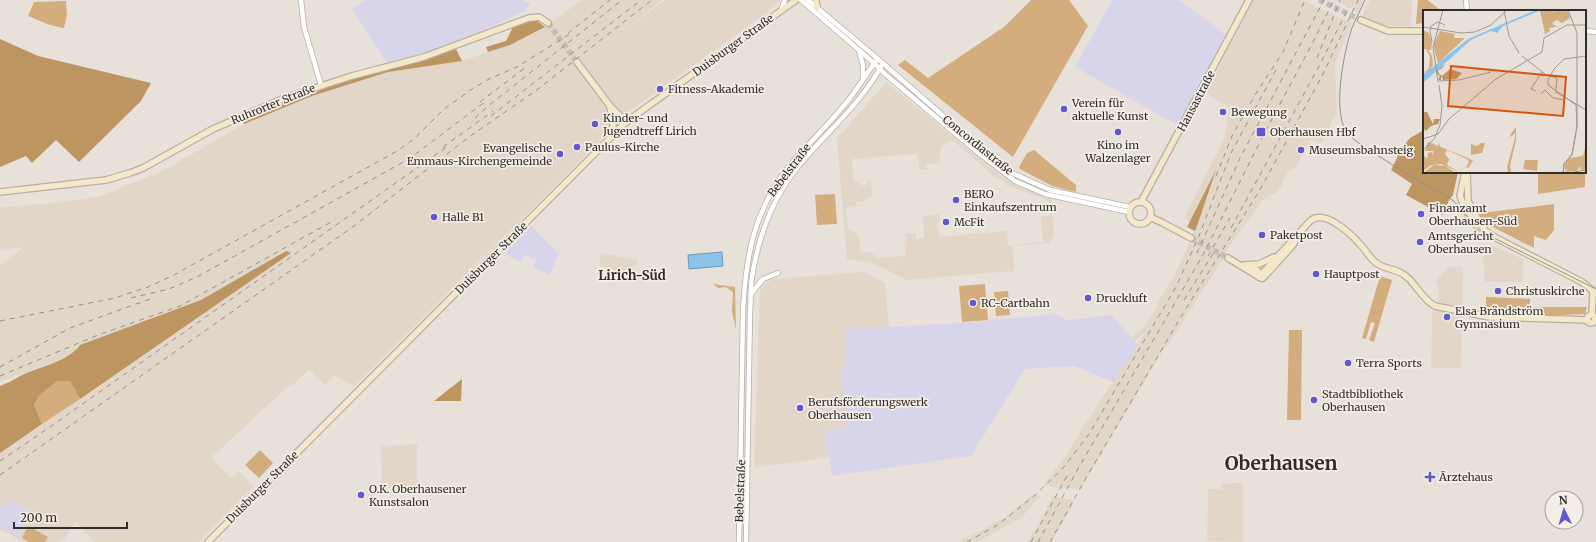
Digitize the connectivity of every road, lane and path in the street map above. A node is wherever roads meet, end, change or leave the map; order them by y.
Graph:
1 (300, 0) edge
2 (785, 0) edge
3 (796, 0) edge
4 (801, 0) edge
5 (808, 0) edge
6 (816, 0) edge
7 (1249, 0) edge
8 (817, 8) junction
9 (781, 10) junction
10 (1361, 20) tunnel mouth
11 (548, 23) tunnel mouth
12 (1423, 31) edge
13 (859, 51) junction
14 (878, 59) junction
15 (577, 62) tunnel mouth
16 (874, 63) junction
17 (883, 63) junction
18 (880, 69) junction
19 (863, 80) junction
20 (321, 85) junction
21 (610, 106) junction
22 (626, 122) junction
23 (827, 125) junction
24 (828, 135) junction
25 (612, 136) junction
26 (1466, 173) edge
27 (1466, 173) edge
28 (0, 192) edge
29 (1141, 202) junction
30 (1130, 210) junction
31 (1150, 217) junction
32 (1299, 234) junction
33 (1490, 235) junction
34 (1191, 238) tunnel mouth
35 (1278, 255) junction
36 (1228, 258) tunnel mouth
37 (1235, 262) junction
38 (1244, 265) junction
39 (778, 273) dead end
40 (1261, 277) junction
41 (1595, 292) edge
42 (752, 294) junction
43 (742, 392) junction
44 (749, 393) junction
45 (208, 542) edge
46 (739, 542) edge
47 (746, 542) edge

1 - 20 street
2 - 9 street
3 - 9 main road, Duisburger Straße
4 - 13 street, Concordiastraße
5 - 8 street, Concordiastraße
6 - 8 main road
7 - 29 main road, Hansastraße
8 - 14 street, Concordiastraße
9 - 22 main road, Duisburger Straße
10 - 12 main road
11 - 20 main road, Ruhrorter Straße
13 - 16 street, Concordiastraße
13 - 19 street
14 - 16 street
14 - 17 street, Concordiastraße
15 - 21 main road
16 - 18 street, Concordiastraße
16 - 19 street, Bebelstraße
17 - 18 street
17 - 30 street, Concordiastraße
18 - 24 street, Bebelstraße
18 - 30 street, Concordiastraße
19 - 23 street, Bebelstraße
20 - 28 main road, Ruhrorter Straße
21 - 22 main road
21 - 25 main road
22 - 25 main road, Duisburger Straße
23 - 24 street
23 - 43 street, Bebelstraße
24 - 42 street, Bebelstraße
25 - 45 main road, Duisburger Straße
26 - 33 main road
27 - 33 main road
29 - 30 main road
29 - 31 main road
30 - 31 main road, Concordiastraße
31 - 34 main road
32 - 35 main road
32 - 40 main road
32 - 41 main road
33 - 41 main road
35 - 38 main road
35 - 40 main road
36 - 37 main road
37 - 38 main road
37 - 40 main road
38 - 40 main road
39 - 42 street
42 - 44 street, Bebelstraße
43 - 44 street
43 - 46 street, Bebelstraße
44 - 47 street, Bebelstraße

